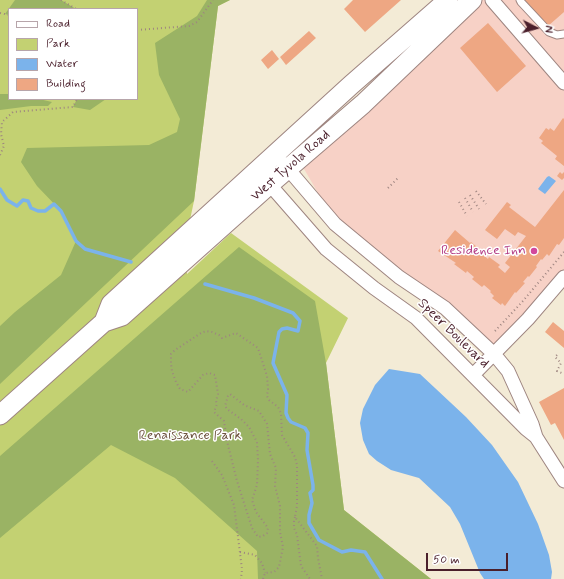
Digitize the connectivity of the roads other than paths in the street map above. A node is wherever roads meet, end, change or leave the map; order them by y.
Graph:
1 (448, 0) edge
2 (472, 0) edge
3 (492, 0) edge
4 (520, 0) edge
5 (564, 34) edge
6 (564, 83) edge
7 (281, 162) junction
8 (264, 177) junction
9 (564, 277) edge
10 (494, 354) junction
11 (473, 375) junction
12 (0, 415) edge
13 (536, 437) junction
14 (564, 481) edge

1 - 7 main road, West Tyvola Road
2 - 7 main road, West Tyvola Road
3 - 6 street
4 - 5 lane
7 - 8 main road, West Tyvola Road
7 - 10 street
8 - 11 street, Speer Boulevard
8 - 12 main road, West Tyvola Road
9 - 10 street
10 - 11 street
10 - 13 street
11 - 13 street, Speer Boulevard
13 - 14 street, Speer Boulevard

